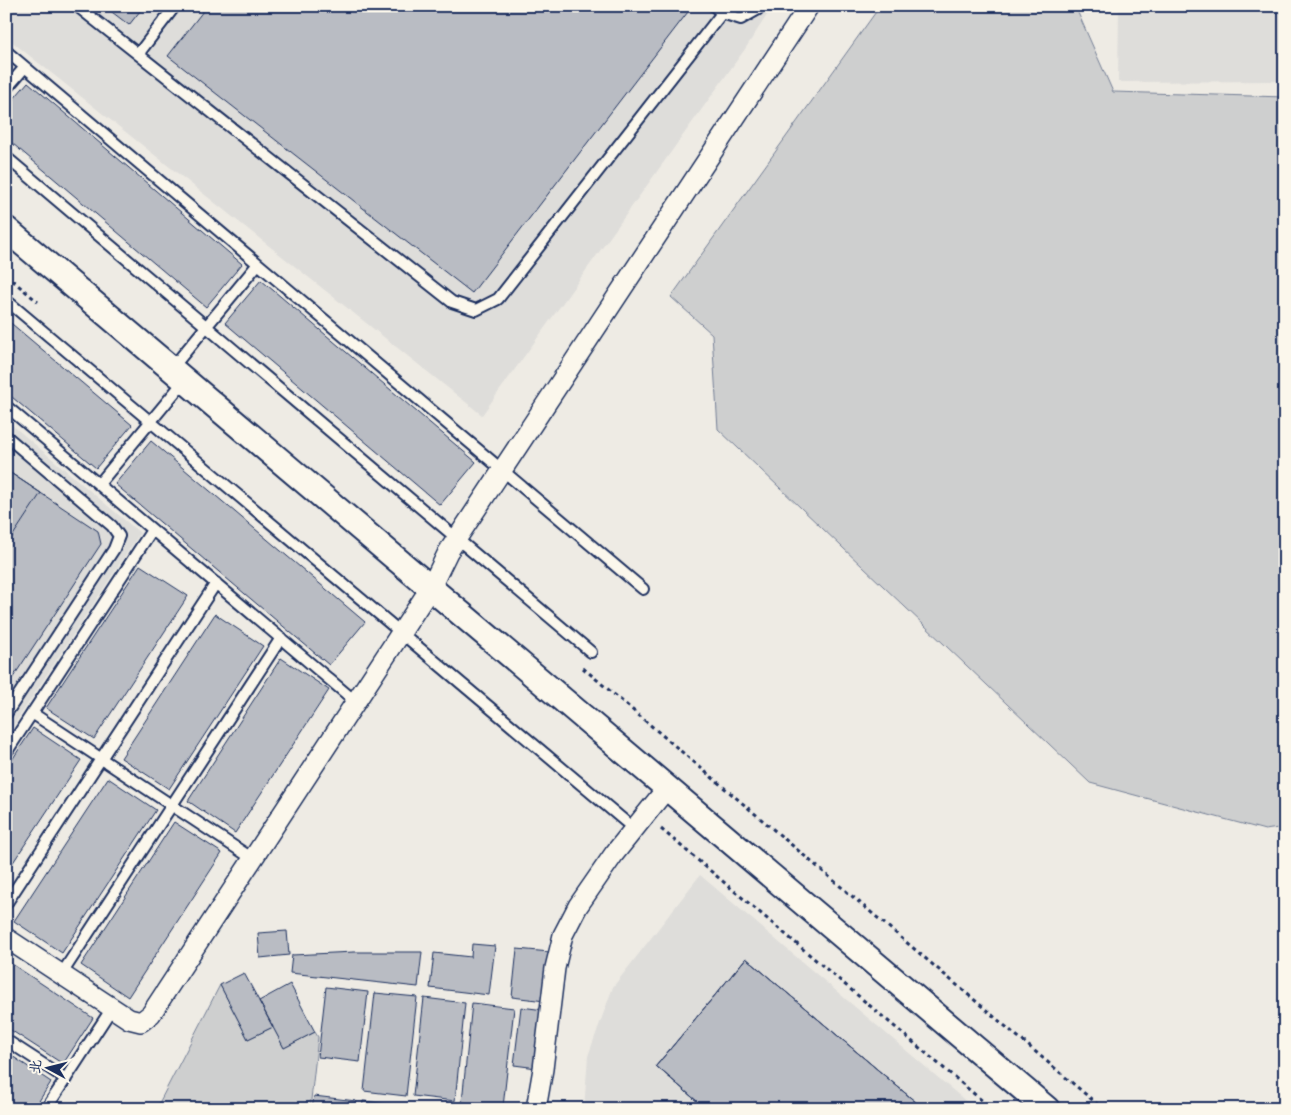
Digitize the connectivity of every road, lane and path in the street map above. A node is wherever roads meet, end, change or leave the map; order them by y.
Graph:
1 (77, 6) edge
2 (175, 6) edge
3 (760, 6) edge
4 (809, 6) edge
5 (718, 9) edge
6 (6, 51) edge
7 (139, 53) junction
8 (25, 67) junction
9 (6, 89) edge
10 (6, 157) edge
11 (6, 228) edge
12 (258, 264) junction
13 (6, 300) edge
14 (206, 326) junction
15 (178, 374) junction
16 (6, 406) edge
17 (150, 422) junction
18 (6, 436) edge
19 (99, 484) junction
20 (152, 530) junction
21 (216, 583) junction
22 (431, 588) junction
23 (643, 590) dead end
24 (401, 633) junction
25 (281, 638) junction
26 (591, 652) dead end
27 (578, 664) dead end
28 (356, 702) junction
29 (32, 713) junction
30 (6, 714) edge
31 (6, 753) edge
32 (101, 759) junction
33 (667, 788) junction
34 (172, 805) junction
35 (633, 828) junction
36 (252, 859) junction
37 (6, 904) edge
38 (6, 938) edge
39 (61, 974) junction
40 (112, 1008) junction
41 (6, 1040) edge
42 (66, 1079) junction
43 (46, 1109) edge
44 (536, 1109) edge
45 (1047, 1109) edge
46 (1103, 1109) edge

1 - 7 lane
2 - 7 lane
3 - 5 lane
4 - 22 street
5 - 7 lane
6 - 8 lane
8 - 9 lane
8 - 12 lane
10 - 14 lane
11 - 15 street
12 - 14 lane
12 - 23 lane
13 - 17 lane
14 - 15 lane
14 - 26 lane
15 - 17 lane
15 - 22 street
16 - 19 lane
17 - 19 lane
17 - 24 lane
18 - 30 lane
19 - 20 lane
20 - 21 lane
20 - 29 lane
21 - 25 lane
21 - 32 lane
22 - 24 street
22 - 33 street
24 - 28 street
24 - 35 lane
25 - 28 lane
25 - 34 lane
27 - 46 path
28 - 36 street
29 - 31 lane
29 - 32 lane
32 - 34 lane
32 - 37 lane
33 - 35 street
33 - 45 street
34 - 36 lane
34 - 39 lane
35 - 44 street
36 - 40 street
38 - 39 street
39 - 40 street
40 - 42 lane
41 - 42 lane
42 - 43 lane

